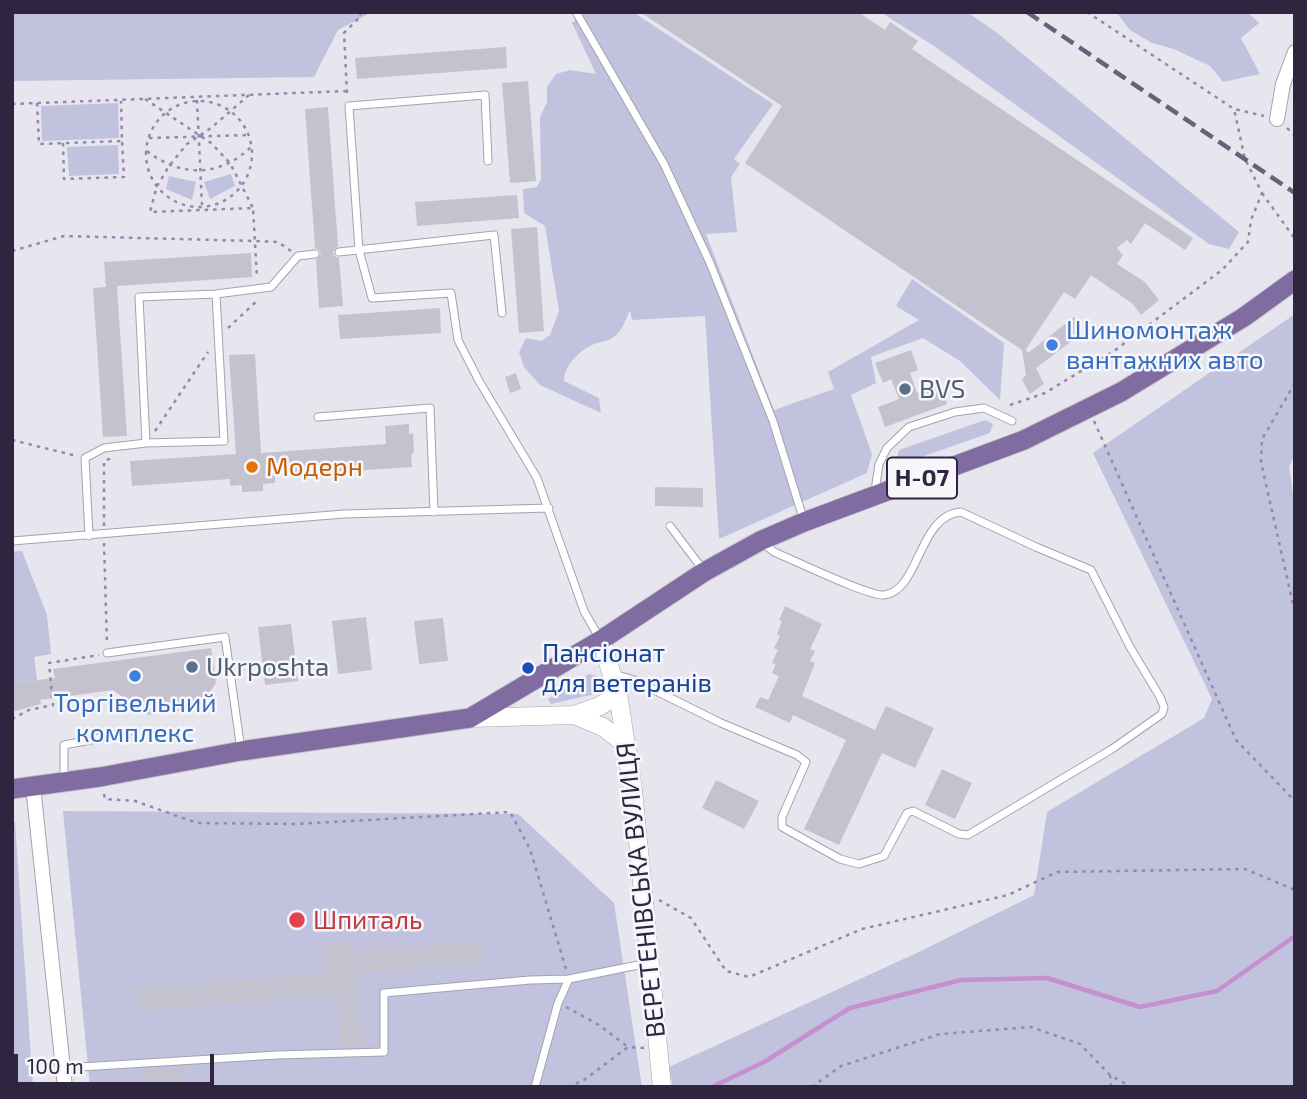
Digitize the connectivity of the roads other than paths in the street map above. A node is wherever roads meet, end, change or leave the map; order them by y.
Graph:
1 (576, 12) edge
2 (1294, 56) edge
3 (1277, 119) road end
4 (488, 161) dead end
5 (359, 250) junction
6 (339, 252) dead end
7 (315, 254) dead end
8 (1295, 280) edge
9 (216, 294) junction
10 (502, 313) dead end
11 (318, 417) dead end
12 (1012, 421) dead end
13 (146, 443) junction
14 (874, 495) junction
15 (549, 508) junction
16 (434, 512) junction
17 (804, 522) junction
18 (670, 526) dead end
19 (89, 536) junction
20 (12, 541) edge
21 (760, 541) junction
22 (704, 572) junction
23 (601, 640) junction
24 (107, 653) road end
25 (613, 674) junction
26 (618, 694) junction
27 (574, 715) junction
28 (470, 718) junction
29 (128, 733) dead end
30 (625, 744) junction
31 (241, 751) junction
32 (64, 782) junction
33 (33, 786) junction
34 (12, 789) edge
35 (649, 963) junction
36 (569, 979) junction
37 (64, 1068) junction
38 (65, 1087) edge
39 (535, 1087) edge
40 (662, 1087) edge

1 - 17 lane
2 - 3 street
4 - 5 lane
5 - 6 lane
5 - 10 lane
5 - 15 lane
7 - 9 lane
8 - 14 main road, Н-07
9 - 13 lane
9 - 13 lane
11 - 16 lane
12 - 14 lane
13 - 19 lane
14 - 17 main road, Н-07
15 - 16 lane
15 - 23 lane
16 - 19 lane
17 - 21 main road, Н-07
18 - 22 lane
19 - 20 lane
21 - 22 main road, Н-07
21 - 25 lane
22 - 23 main road, Н-07
23 - 25 street, ВЕРЕТЕНІВСЬКА ВУЛИЦЯ
23 - 28 main road, Н-07
24 - 31 lane
25 - 26 street, ВЕРЕТЕНІВСЬКА ВУЛИЦЯ
26 - 27 street
26 - 30 street, ВЕРЕТЕНІВСЬКА ВУЛИЦЯ
27 - 28 street
27 - 30 street
28 - 31 main road, Н-07
29 - 32 lane
30 - 35 street, ВЕРЕТЕНІВСЬКА ВУЛИЦЯ
31 - 32 main road, Н-07
32 - 33 main road, Н-07
33 - 34 main road, Н-07
33 - 37 street
35 - 36 lane
35 - 40 street, ВЕРЕТЕНІВСЬКА ВУЛИЦЯ
36 - 37 lane
36 - 39 lane
37 - 38 street

